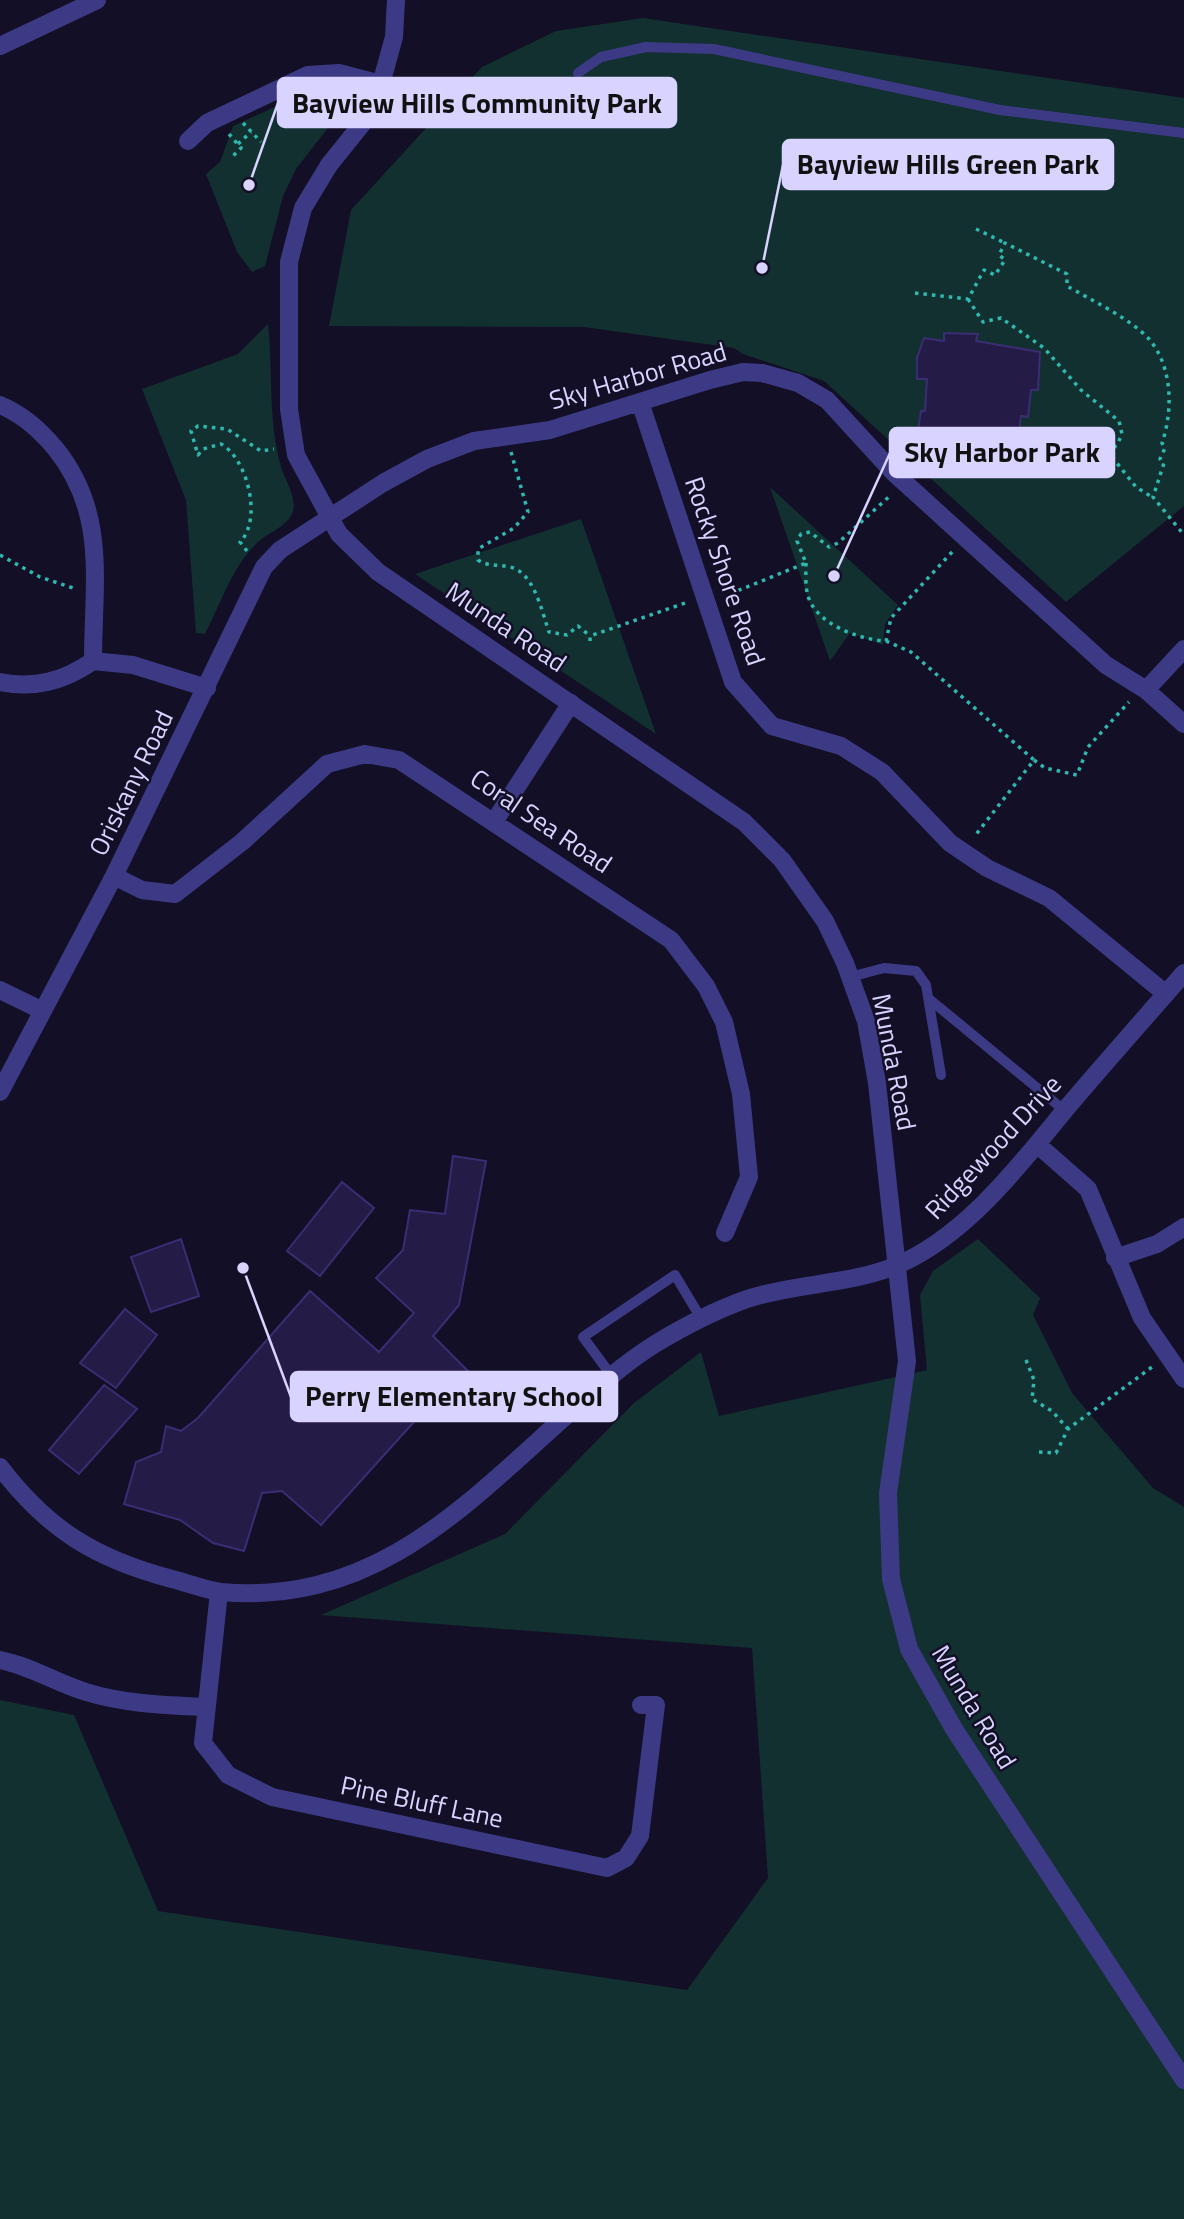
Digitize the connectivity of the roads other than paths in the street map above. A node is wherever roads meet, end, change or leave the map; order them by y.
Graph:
1 (97, 0) edge
2 (396, 0) edge
3 (0, 46) edge
4 (578, 73) dead end
5 (381, 84) junction
6 (1184, 132) edge
7 (188, 141) dead end
8 (640, 402) junction
9 (0, 404) edge
10 (330, 517) junction
11 (1184, 649) edge
12 (93, 661) junction
13 (0, 682) edge
14 (207, 688) junction
15 (1146, 690) junction
16 (571, 704) junction
17 (1184, 724) edge
18 (494, 822) junction
19 (114, 876) junction
20 (1184, 973) edge
21 (850, 977) junction
22 (0, 990) edge
23 (1166, 993) junction
24 (928, 998) junction
25 (41, 1010) junction
26 (941, 1075) dead end
27 (0, 1092) edge
28 (1065, 1111) junction
29 (1038, 1145) junction
30 (1184, 1227) edge
31 (725, 1233) dead end
32 (1115, 1258) junction
33 (896, 1265) junction
34 (702, 1320) junction
35 (611, 1375) junction
36 (1184, 1379) edge
37 (0, 1466) edge
38 (6, 1486) edge
39 (219, 1591) junction
40 (0, 1660) edge
41 (641, 1704) dead end
42 (205, 1707) junction
43 (1184, 2080) edge

1 - 3 street
2 - 5 street, Munda Road
4 - 6 lane
5 - 7 street
5 - 10 street, Munda Road
8 - 10 street, Sky Harbor Road
8 - 15 street, Sky Harbor Road
8 - 23 street, Rocky Shore Road
9 - 12 street
10 - 14 street, Oriskany Road
10 - 16 street, Munda Road
11 - 15 street
12 - 13 street
12 - 14 street
14 - 19 street, Oriskany Road
15 - 17 street, Sky Harbor Road
16 - 18 street
16 - 21 street, Munda Road
18 - 19 street, Coral Sea Road
18 - 31 street, Coral Sea Road
19 - 25 street, Oriskany Road
20 - 23 street, Ridgewood Drive
21 - 24 lane
21 - 33 street, Munda Road
22 - 25 street
23 - 28 street, Ridgewood Drive
24 - 26 lane
24 - 28 lane
25 - 27 street, Oriskany Road
28 - 29 street, Ridgewood Drive
29 - 32 street
29 - 33 street, Ridgewood Drive
30 - 32 street
32 - 36 street
33 - 34 street, Ridgewood Drive
33 - 43 street, Munda Road
34 - 35 street, Ridgewood Drive
34 - 35 lane
35 - 39 street, Ridgewood Drive
37 - 38 street
38 - 39 street
39 - 42 street, Pine Bluff Lane
40 - 42 street
41 - 42 street, Pine Bluff Lane

